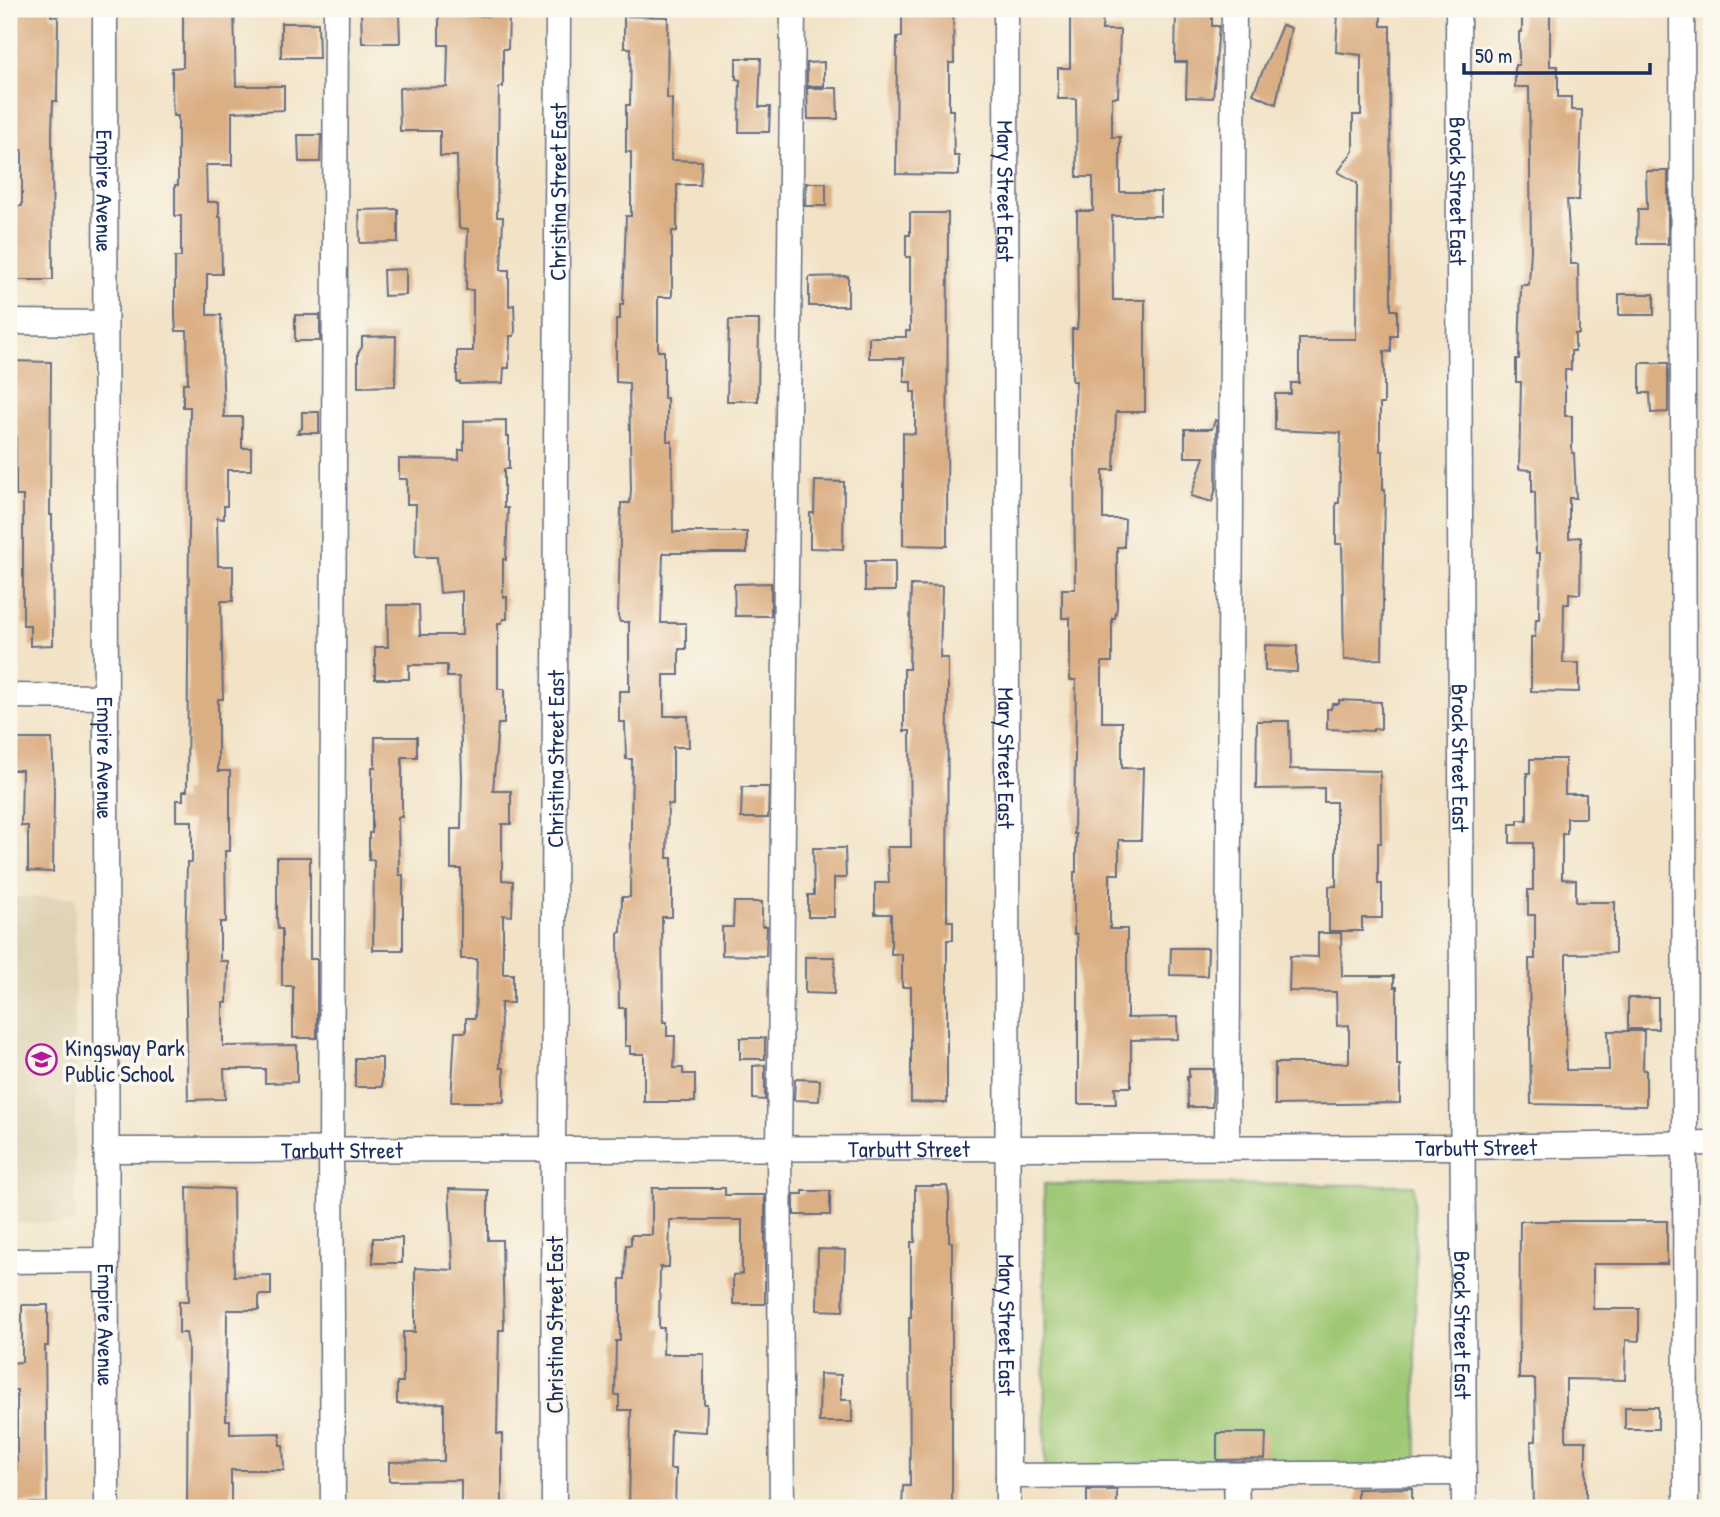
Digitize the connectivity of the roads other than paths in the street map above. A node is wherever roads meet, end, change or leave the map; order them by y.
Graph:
1 (105, 9) edge
2 (336, 9) edge
3 (558, 9) edge
4 (793, 9) edge
5 (1006, 9) edge
6 (1234, 9) edge
7 (1458, 9) edge
8 (1682, 9) edge
9 (9, 322) edge
10 (105, 323) junction
11 (9, 696) edge
12 (105, 697) junction
13 (1684, 1143) junction
14 (1711, 1143) edge
15 (1464, 1147) junction
16 (779, 1148) junction
17 (1009, 1148) junction
18 (1227, 1148) junction
19 (553, 1149) junction
20 (106, 1150) junction
21 (331, 1151) junction
22 (107, 1260) junction
23 (9, 1261) edge
24 (1464, 1474) junction
25 (1237, 1475) junction
26 (1008, 1476) junction
27 (107, 1508) edge
28 (333, 1508) edge
29 (554, 1508) edge
30 (782, 1508) edge
31 (1008, 1508) edge
32 (1237, 1508) edge
33 (1464, 1508) edge
34 (1686, 1508) edge

1 - 10 street, Empire Avenue
2 - 21 street
3 - 19 street, Christina Street East
4 - 16 street
5 - 17 street, Mary Street East
6 - 18 street
7 - 15 street, Brock Street East
8 - 13 street
9 - 10 street
10 - 12 street, Empire Avenue
11 - 12 street
12 - 20 street, Empire Avenue
13 - 14 street, Tarbutt Street
13 - 15 street, Tarbutt Street
13 - 34 street
15 - 18 street, Tarbutt Street
15 - 24 street, Brock Street East
16 - 17 street, Tarbutt Street
16 - 19 street, Tarbutt Street
16 - 30 street
17 - 18 street, Tarbutt Street
17 - 26 street, Mary Street East
19 - 21 street, Tarbutt Street
19 - 29 street, Christina Street East
20 - 21 street, Tarbutt Street
20 - 22 street, Empire Avenue
21 - 28 street
22 - 23 street
22 - 27 street, Empire Avenue
24 - 25 street
24 - 33 street, Brock Street East
25 - 26 street
25 - 32 street
26 - 31 street, Mary Street East

